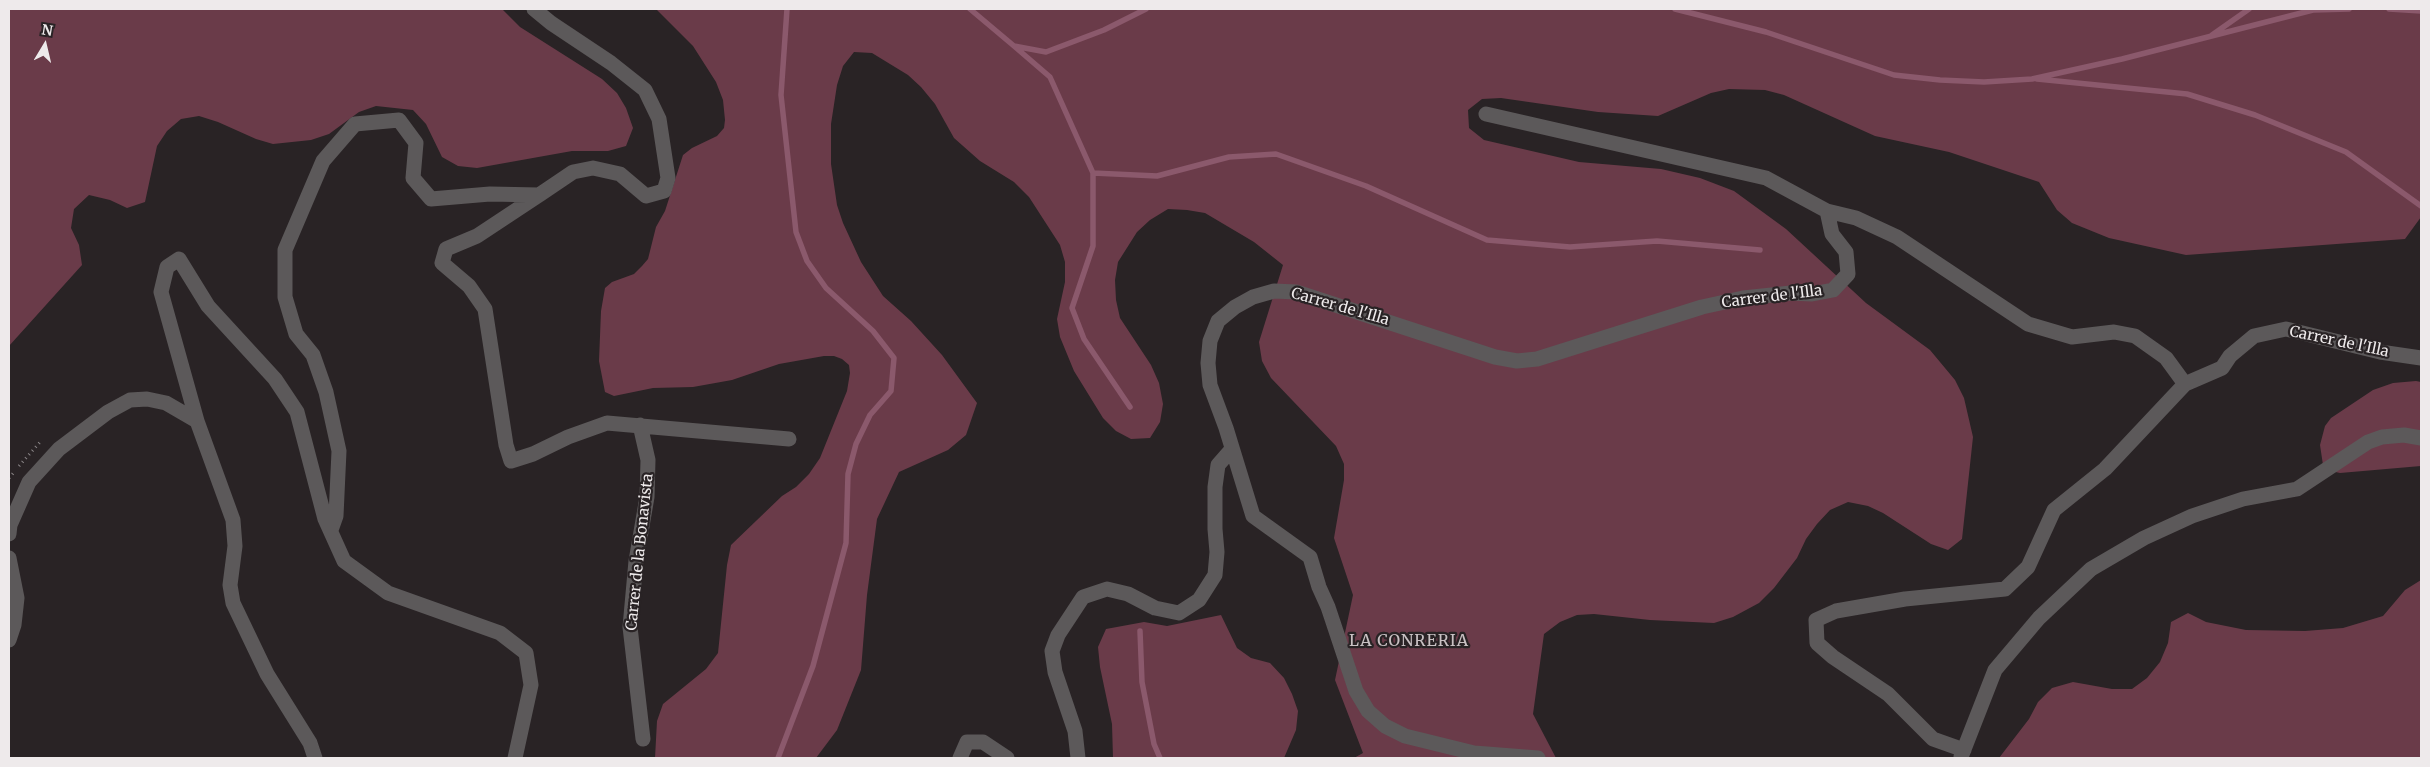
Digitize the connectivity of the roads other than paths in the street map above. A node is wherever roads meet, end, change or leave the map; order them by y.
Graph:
1 (534, 9) edge
2 (1486, 114) dead end
3 (539, 194) junction
4 (1827, 212) junction
5 (2421, 358) edge
6 (2185, 384) junction
7 (197, 421) junction
8 (640, 425) junction
9 (2421, 438) edge
10 (789, 439) dead end
11 (1232, 449) junction
12 (331, 530) junction
13 (9, 534) edge
14 (9, 558) edge
15 (9, 640) edge
16 (642, 739) dead end
17 (1962, 754) edge
18 (315, 758) edge
19 (515, 758) edge
20 (960, 758) edge
21 (1007, 758) edge
22 (1078, 758) edge
23 (1538, 758) edge

1 - 3 street
2 - 4 street
3 - 8 street
3 - 12 street
4 - 6 street
4 - 11 street, Carrer de l'Illa
5 - 6 street, Carrer de l'Illa
6 - 17 street, Carrer de l'Illa
7 - 12 street
7 - 13 street
7 - 18 street
8 - 10 street
8 - 16 street, Carrer de la Bonavista
9 - 17 street
11 - 22 street
11 - 23 street, Carrer de l'Illa
12 - 19 street
14 - 15 street
20 - 21 street

